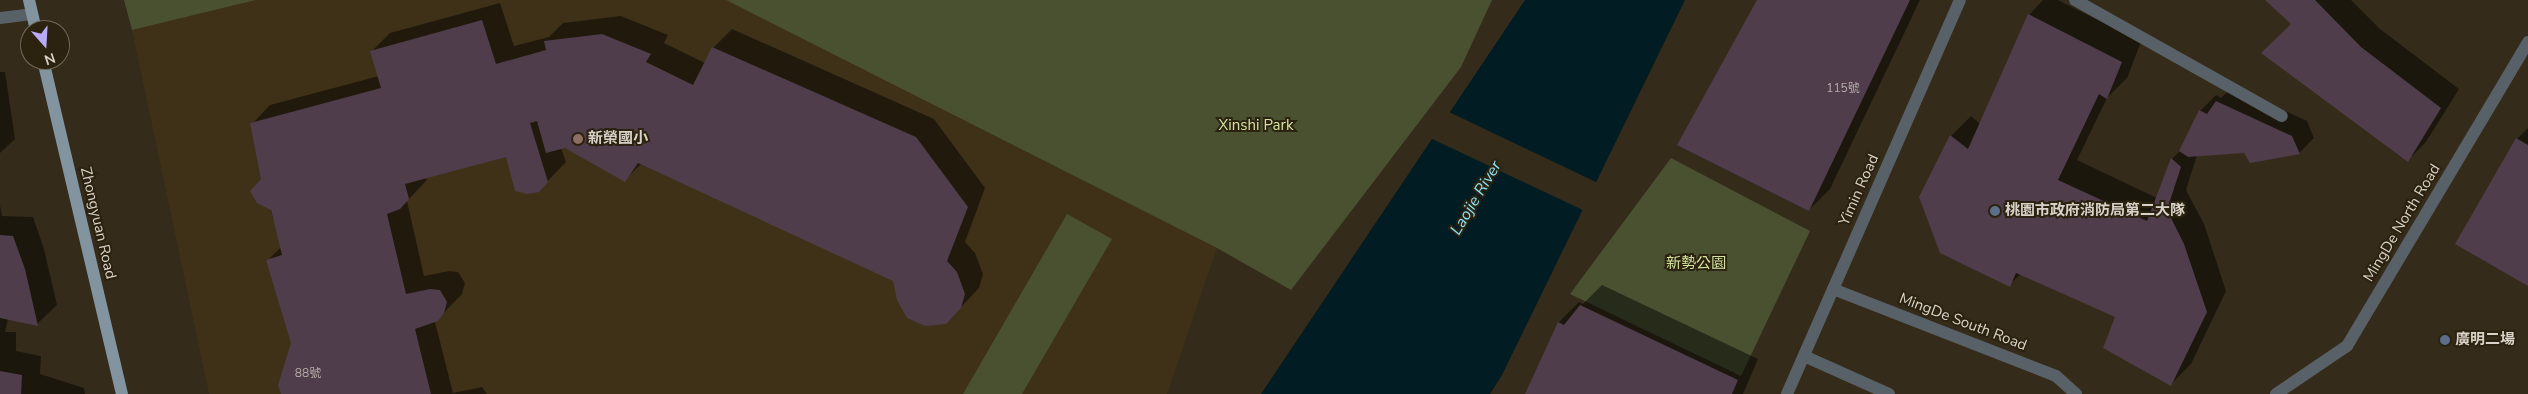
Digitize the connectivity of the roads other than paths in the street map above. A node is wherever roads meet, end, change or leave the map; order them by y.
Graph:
1 (29, 0) edge
2 (1960, 0) edge
3 (2075, 0) edge
4 (32, 14) junction
5 (0, 18) edge
6 (34, 20) edge
7 (2528, 42) edge
8 (45, 70) edge
9 (2282, 116) dead end
10 (1834, 288) junction
11 (1804, 356) junction
12 (122, 394) edge
13 (1787, 394) edge
14 (1889, 394) edge
15 (2076, 394) edge
16 (2276, 394) edge

1 - 4 main road
2 - 10 street, Yimin Road
3 - 9 street
4 - 5 street
4 - 6 main road
7 - 16 street, MingDe North Road
8 - 12 main road, Zhongyuan Road
10 - 11 street, Yimin Road
10 - 15 street, MingDe South Road
11 - 13 street, Yimin Road
11 - 14 street

